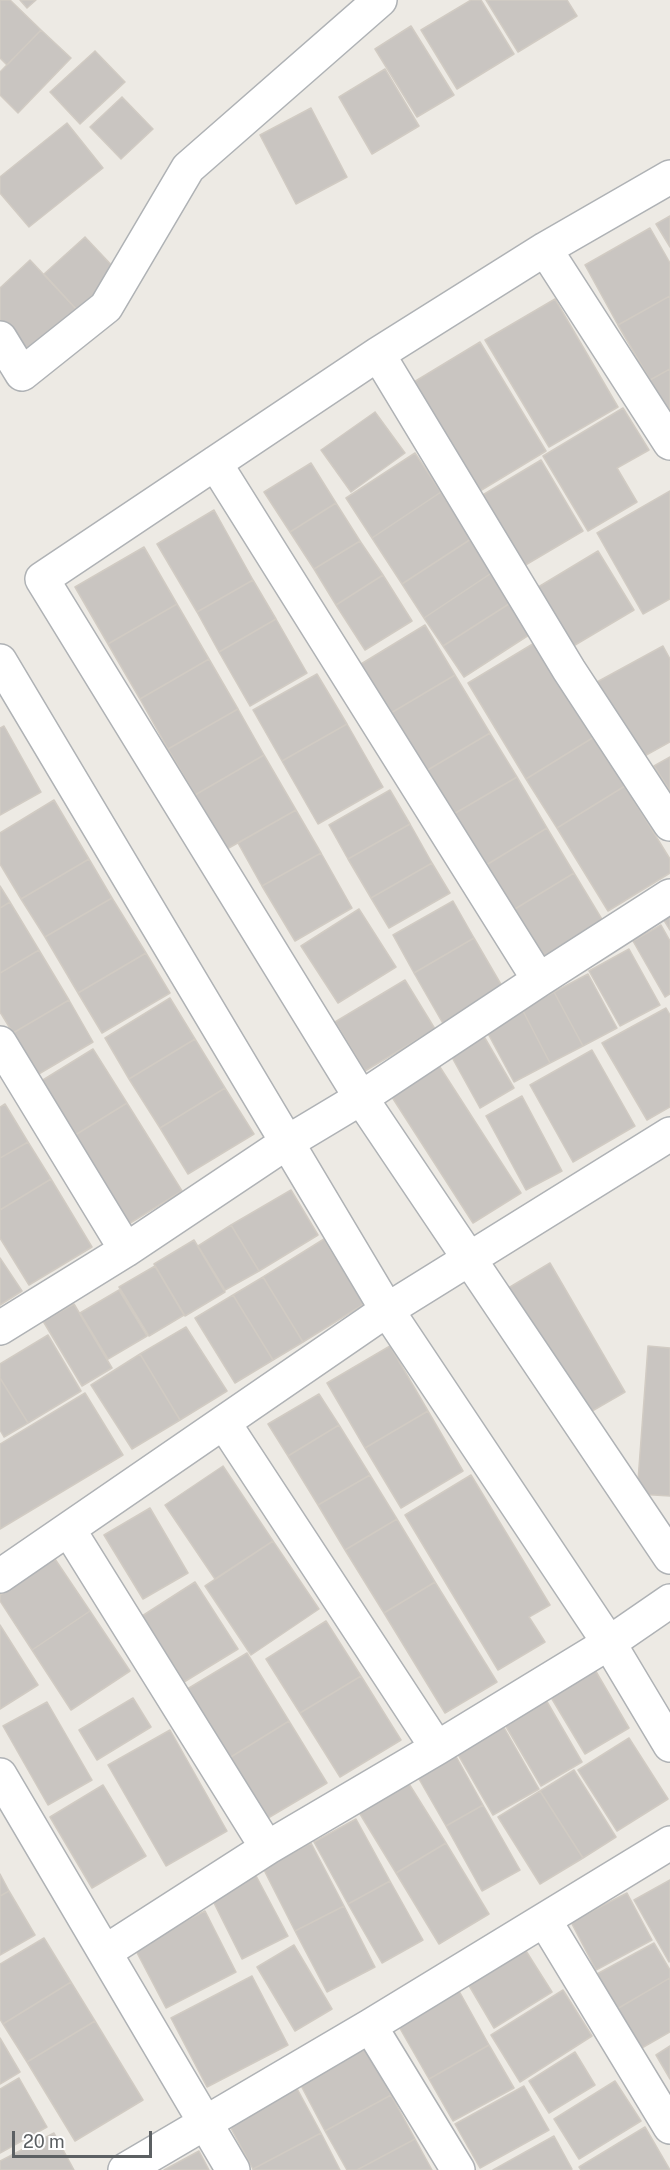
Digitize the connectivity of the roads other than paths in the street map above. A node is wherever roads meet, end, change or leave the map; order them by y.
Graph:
1 (380, 0) edge
2 (670, 177) edge
3 (545, 249) junction
4 (0, 338) edge
5 (378, 354) junction
6 (670, 442) edge
7 (215, 463) junction
8 (0, 661) edge
9 (670, 825) edge
10 (670, 896) edge
11 (539, 980) junction
12 (0, 1043) edge
13 (362, 1098) junction
14 (670, 1134) edge
15 (286, 1143) junction
16 (126, 1250) junction
17 (469, 1257) junction
18 (387, 1310) junction
19 (0, 1328) edge
20 (224, 1424) junction
21 (69, 1530) junction
22 (670, 1557) edge
23 (0, 1576) edge
24 (670, 1601) edge
25 (609, 1643) junction
26 (670, 1746) edge
27 (437, 1748) junction
28 (0, 1775) edge
29 (670, 1843) edge
30 (267, 1848) junction
31 (545, 1921) junction
32 (105, 1952) junction
33 (370, 2026) junction
34 (205, 2123) junction
35 (670, 2127) edge
36 (125, 2170) edge
37 (233, 2170) edge
38 (458, 2170) edge

1 - 4 street
2 - 3 street
3 - 5 street
3 - 6 street
5 - 7 street
5 - 9 street
7 - 11 street
7 - 13 street
8 - 15 street
10 - 11 street
11 - 13 street
12 - 16 street
13 - 15 street
13 - 17 street
14 - 17 street
15 - 16 street
15 - 18 street
16 - 19 street
17 - 18 street
17 - 22 street
18 - 20 street
18 - 25 street
20 - 21 street
20 - 27 street
21 - 23 street
21 - 30 street
24 - 25 street
25 - 26 street
25 - 27 street
27 - 30 street
28 - 32 street
29 - 31 street
30 - 32 street
31 - 33 street
31 - 35 street
32 - 34 street
33 - 34 street
33 - 38 street
34 - 36 street
34 - 37 street

